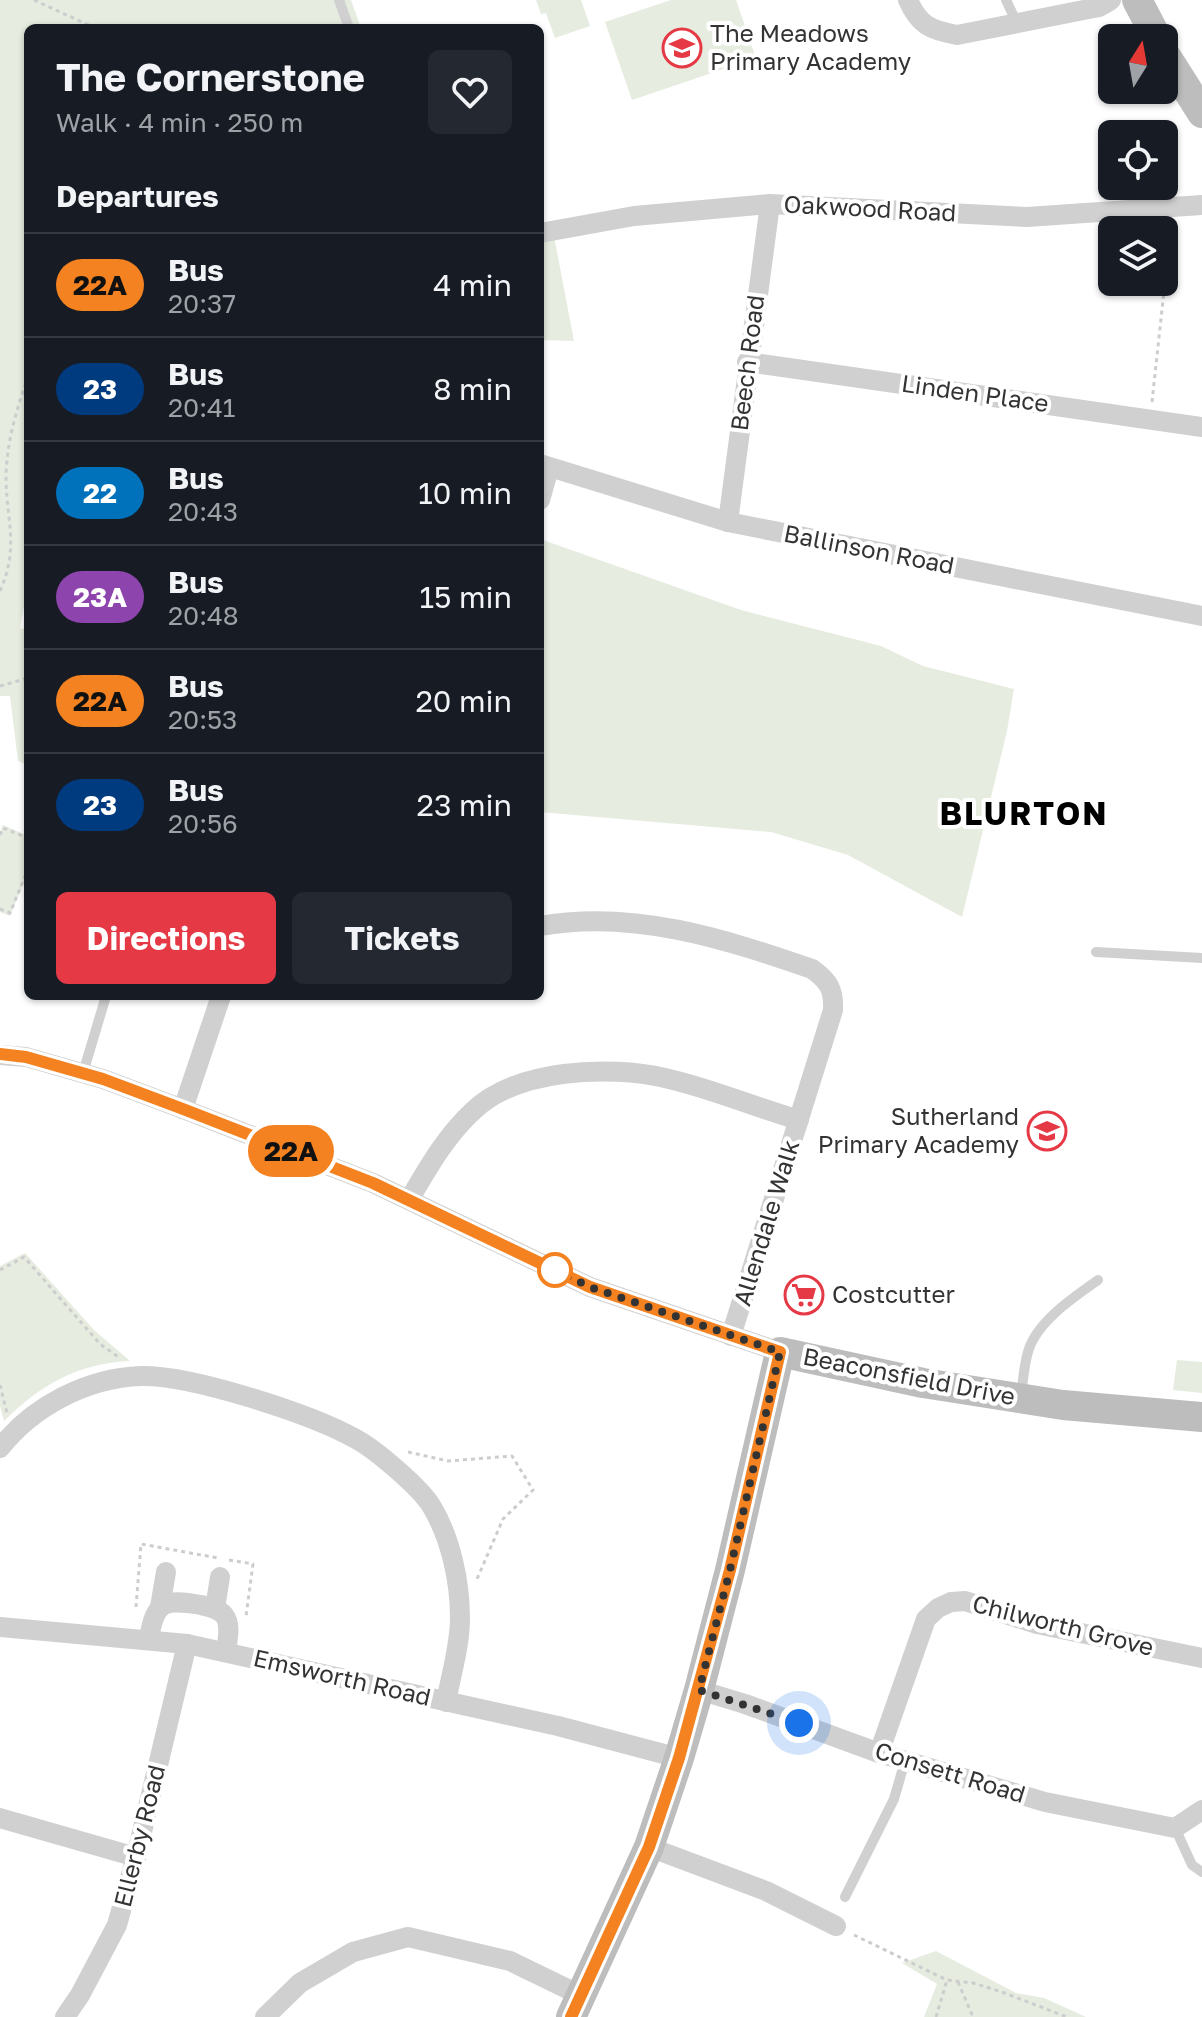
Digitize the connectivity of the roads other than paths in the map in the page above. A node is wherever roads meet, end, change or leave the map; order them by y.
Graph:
1 (339, 0) edge
2 (908, 0) edge
3 (1006, 0) edge
4 (1111, 0) edge
5 (1137, 0) edge
6 (1017, 23) junction
7 (348, 24) edge
8 (1150, 24) edge
9 (1178, 75) edge
10 (1202, 113) edge
11 (770, 204) junction
12 (1202, 205) edge
13 (544, 232) edge
14 (747, 362) junction
15 (1202, 427) edge
16 (544, 466) edge
17 (728, 522) junction
18 (1202, 616) edge
19 (544, 926) edge
20 (1096, 952) dead end
21 (1202, 958) edge
22 (105, 1000) edge
23 (220, 1000) edge
24 (0, 1055) edge
25 (83, 1073) junction
26 (183, 1109) junction
27 (799, 1120) junction
28 (409, 1200) junction
29 (1098, 1280) dead end
30 (731, 1336) junction
31 (780, 1352) junction
32 (1021, 1399) junction
33 (1202, 1417) edge
34 (6, 1441) edge
35 (166, 1572) dead end
36 (220, 1577) dead end
37 (160, 1607) junction
38 (215, 1608) junction
39 (0, 1627) edge
40 (149, 1639) junction
41 (187, 1644) junction
42 (226, 1652) junction
43 (1202, 1658) edge
44 (699, 1690) junction
45 (446, 1702) junction
46 (879, 1753) junction
47 (679, 1758) junction
48 (905, 1761) junction
49 (1202, 1810) edge
50 (0, 1818) edge
51 (1175, 1828) junction
52 (649, 1847) junction
53 (136, 1857) junction
54 (1202, 1872) edge
55 (845, 1897) dead end
56 (836, 1926) road end
57 (576, 2007) edge
58 (65, 2017) edge
59 (265, 2017) edge

1 - 7 lane
2 - 6 street
3 - 6 lane
4 - 6 street
5 - 8 street
9 - 10 street
11 - 12 street, Oakwood Road
11 - 13 street, Oakwood Road
11 - 14 street, Beech Road
14 - 15 street, Linden Place
14 - 17 street, Beech Road
16 - 17 street, Ballinson Road
17 - 18 street, Ballinson Road
19 - 27 street, Allendale Walk
20 - 21 lane
22 - 25 lane
23 - 26 street
24 - 25 street, Beaconsfield Drive
25 - 26 street, Beaconsfield Drive
26 - 28 street, Beaconsfield Drive
27 - 28 street
27 - 30 street, Allendale Walk
28 - 30 street, Beaconsfield Drive
29 - 32 lane
30 - 31 street, Beaconsfield Drive
31 - 32 street, Beaconsfield Drive
31 - 44 street
32 - 33 street, Beaconsfield Drive
34 - 45 street
35 - 37 street
36 - 38 street
37 - 38 street
37 - 40 street
38 - 42 street
39 - 40 street, Emsworth Road
40 - 41 street, Emsworth Road
41 - 42 street, Emsworth Road
41 - 53 street, Ellerby Road
42 - 45 street, Emsworth Road
43 - 46 street, Chilworth Grove
44 - 46 street, Consett Road
44 - 47 street
45 - 47 street, Emsworth Road
46 - 48 street, Consett Road
47 - 52 street
48 - 51 street, Consett Road
48 - 55 lane
49 - 51 street
50 - 53 street
51 - 54 lane
52 - 56 street
52 - 57 street
53 - 58 street, Ellerby Road
57 - 59 street

